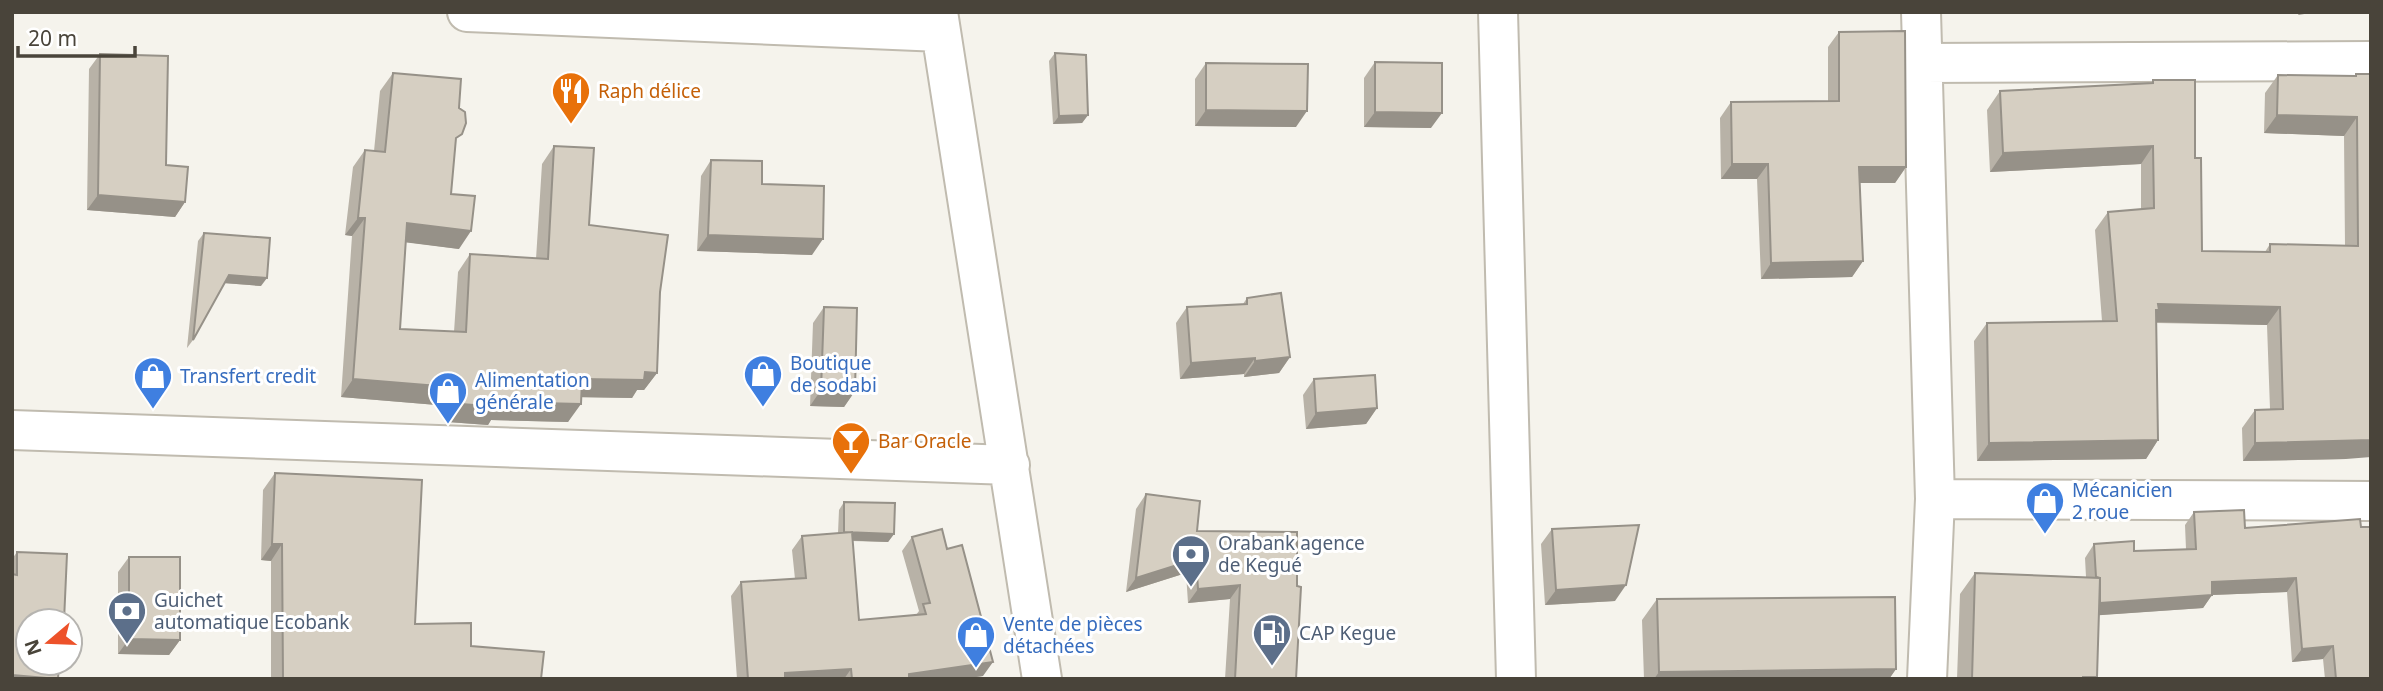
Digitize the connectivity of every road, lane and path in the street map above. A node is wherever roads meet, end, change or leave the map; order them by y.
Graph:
1 (467, 12) edge
2 (1498, 12) edge
3 (1921, 12) edge
4 (940, 22) edge
5 (2371, 61) edge
6 (1923, 63) junction
7 (12, 430) edge
8 (1010, 466) junction
9 (1935, 499) junction
10 (2371, 500) edge
11 (1042, 679) edge
12 (1516, 679) edge
13 (1927, 679) edge

1 - 4 street
2 - 12 street
3 - 6 street
4 - 8 street
5 - 6 street
6 - 9 street
7 - 8 street
8 - 11 street
9 - 10 street
9 - 13 street

